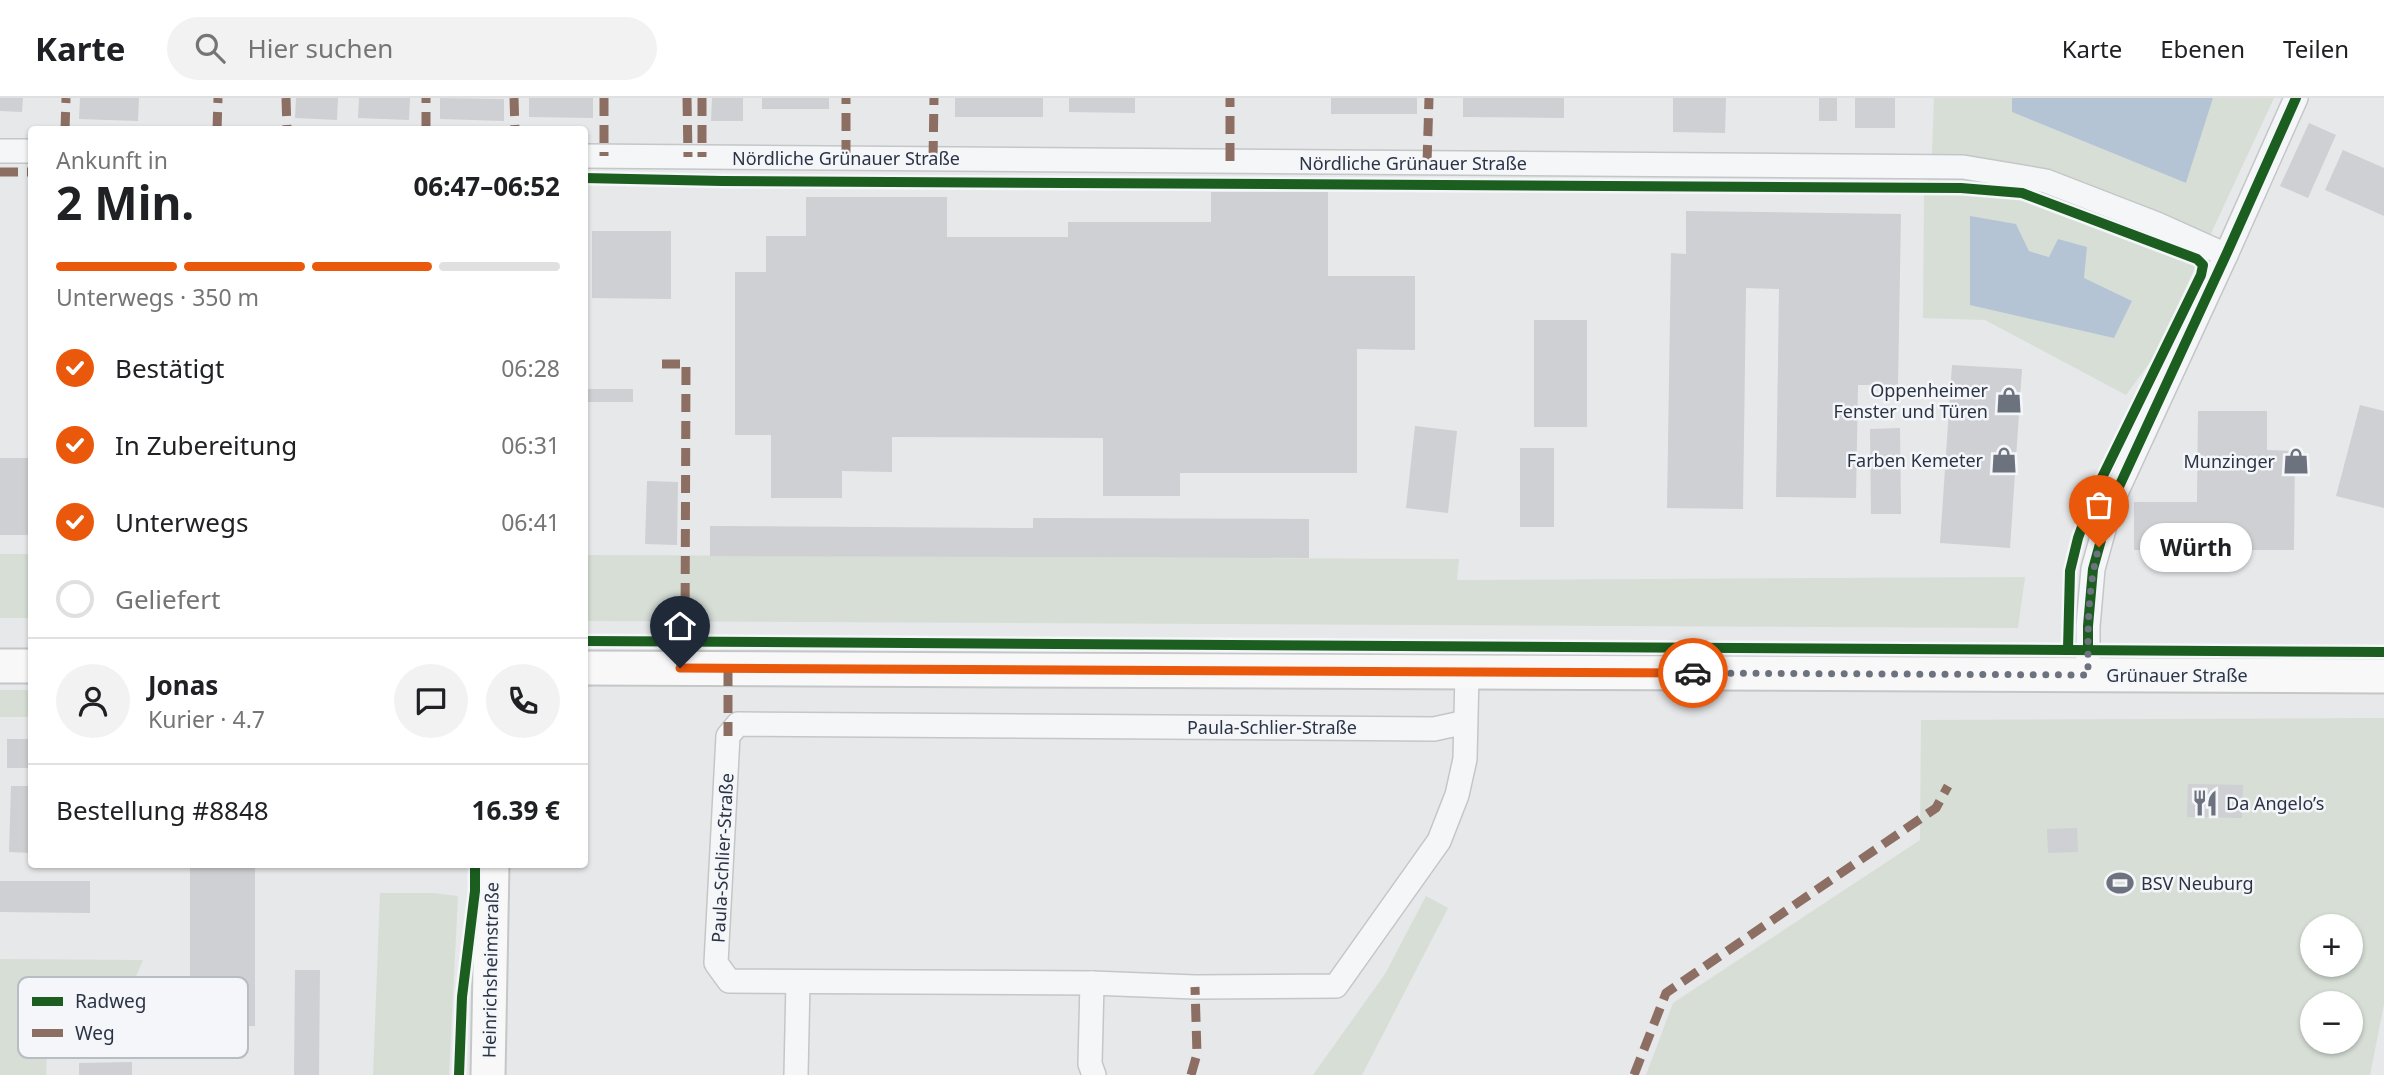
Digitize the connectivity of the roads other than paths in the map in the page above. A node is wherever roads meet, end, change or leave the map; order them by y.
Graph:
1 (2296, 98) edge
2 (0, 151) edge
3 (28, 151) edge
4 (588, 156) edge
5 (2226, 255) junction
6 (0, 666) edge
7 (28, 666) edge
8 (588, 668) edge
9 (1467, 673) junction
10 (2088, 675) junction
11 (2384, 676) edge
12 (1466, 722) junction
13 (492, 868) edge
14 (798, 982) junction
15 (1092, 983) junction
16 (488, 1075) edge
17 (796, 1075) edge
18 (1094, 1075) edge

1 - 5 street
2 - 3 street
4 - 5 street, Nördliche Grünauer Straße
5 - 10 street
6 - 7 street
8 - 9 street, Grünauer Straße
9 - 10 street, Grünauer Straße
9 - 12 street, Paula-Schlier-Straße
10 - 11 street, Grünauer Straße
12 - 14 street, Paula-Schlier-Straße
12 - 15 street, Paula-Schlier-Straße
13 - 16 street, Heinrichsheimstraße
14 - 15 street, Paula-Schlier-Straße
14 - 17 street
15 - 18 street

